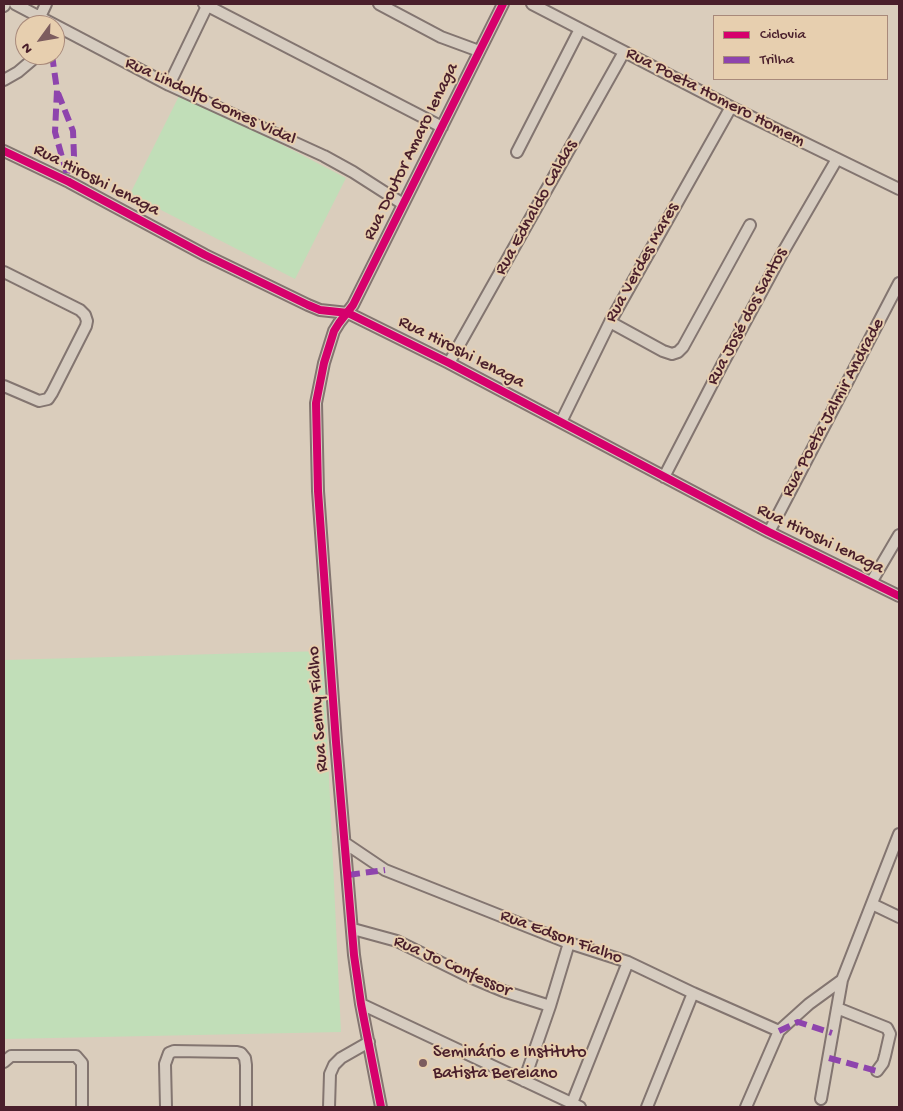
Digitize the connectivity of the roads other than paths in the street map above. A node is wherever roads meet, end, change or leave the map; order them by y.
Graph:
1 (15, 4) edge
2 (207, 4) edge
3 (379, 4) edge
4 (503, 4) edge
5 (532, 4) edge
6 (36, 15) edge
7 (580, 29) junction
8 (65, 31) edge
9 (479, 51) junction
10 (624, 52) junction
11 (26, 65) edge
12 (4, 80) edge
13 (169, 85) junction
14 (731, 107) junction
15 (442, 127) junction
16 (4, 151) edge
17 (517, 152) dead end
18 (837, 159) junction
19 (899, 189) edge
20 (403, 204) junction
21 (750, 225) dead end
22 (4, 272) edge
23 (899, 283) edge
24 (348, 313) junction
25 (610, 322) junction
26 (449, 363) junction
27 (4, 386) edge
28 (561, 422) junction
29 (664, 477) junction
30 (769, 532) junction
31 (899, 535) edge
32 (872, 582) junction
33 (899, 596) edge
34 (899, 834) edge
35 (345, 843) junction
36 (872, 904) junction
37 (899, 917) edge
38 (353, 929) junction
39 (569, 942) junction
40 (628, 962) junction
41 (842, 980) junction
42 (693, 993) junction
43 (361, 1004) junction
44 (550, 1006) junction
45 (837, 1008) junction
46 (779, 1031) junction
47 (369, 1042) junction
48 (4, 1062) edge
49 (877, 1071) dead end
50 (524, 1081) junction
51 (821, 1099) dead end
52 (576, 1105) edge
53 (82, 1107) edge
54 (166, 1107) edge
55 (246, 1107) edge
56 (329, 1107) edge
57 (381, 1107) edge
58 (648, 1107) edge
59 (746, 1107) edge

1 - 6 street, Rua Lindolfo Gomes Vidal
2 - 13 street
2 - 15 street
3 - 9 street
4 - 9 street, Rua Doutor Amaro Ienaga
5 - 7 street, Rua Poeta Homero Homem
7 - 10 street, Rua Poeta Homero Homem
7 - 17 street
8 - 13 street, Rua Lindolfo Gomes Vidal
9 - 15 street, Rua Doutor Amaro Ienaga
10 - 14 street, Rua Poeta Homero Homem
10 - 26 street, Rua Ednaldo Caldas
11 - 12 street
13 - 20 street, Rua Lindolfo Gomes Vidal
14 - 18 street, Rua Poeta Homero Homem
14 - 25 street, Rua Verdes Mares
15 - 20 street, Rua Doutor Amaro Ienaga
16 - 24 street, Rua Hiroshi Ienaga
18 - 19 street, Rua Poeta Homero Homem
18 - 29 street, Rua José dos Santos
20 - 24 street, Rua Doutor Amaro Ienaga
21 - 25 street
22 - 27 street
23 - 30 street, Rua Poeta Jalmir Andrade
24 - 26 street, Rua Hiroshi Ienaga
24 - 35 street, Rua Senny Fialho
25 - 28 street, Rua Verdes Mares
26 - 28 street, Rua Hiroshi Ienaga
28 - 29 street, Rua Hiroshi Ienaga
29 - 30 street, Rua Hiroshi Ienaga
30 - 32 street, Rua Hiroshi Ienaga
31 - 32 street
32 - 33 street, Rua Hiroshi Ienaga
34 - 36 street
35 - 38 street, Rua Senny Fialho
35 - 39 street, Rua Edson Fialho
36 - 37 street
36 - 41 street
38 - 43 street, Rua Senny Fialho
38 - 44 street, Rua Jo Confessor
39 - 40 street, Rua Edson Fialho
39 - 44 street
40 - 42 street, Rua Edson Fialho
40 - 52 street
41 - 45 street
41 - 46 street
42 - 46 street, Rua Edson Fialho
42 - 58 street
43 - 47 street, Rua Senny Fialho
43 - 50 street
44 - 50 street
45 - 49 street
45 - 51 street
46 - 59 street
47 - 56 street
47 - 57 street, Rua Senny Fialho
48 - 53 street
50 - 52 street
54 - 55 street

